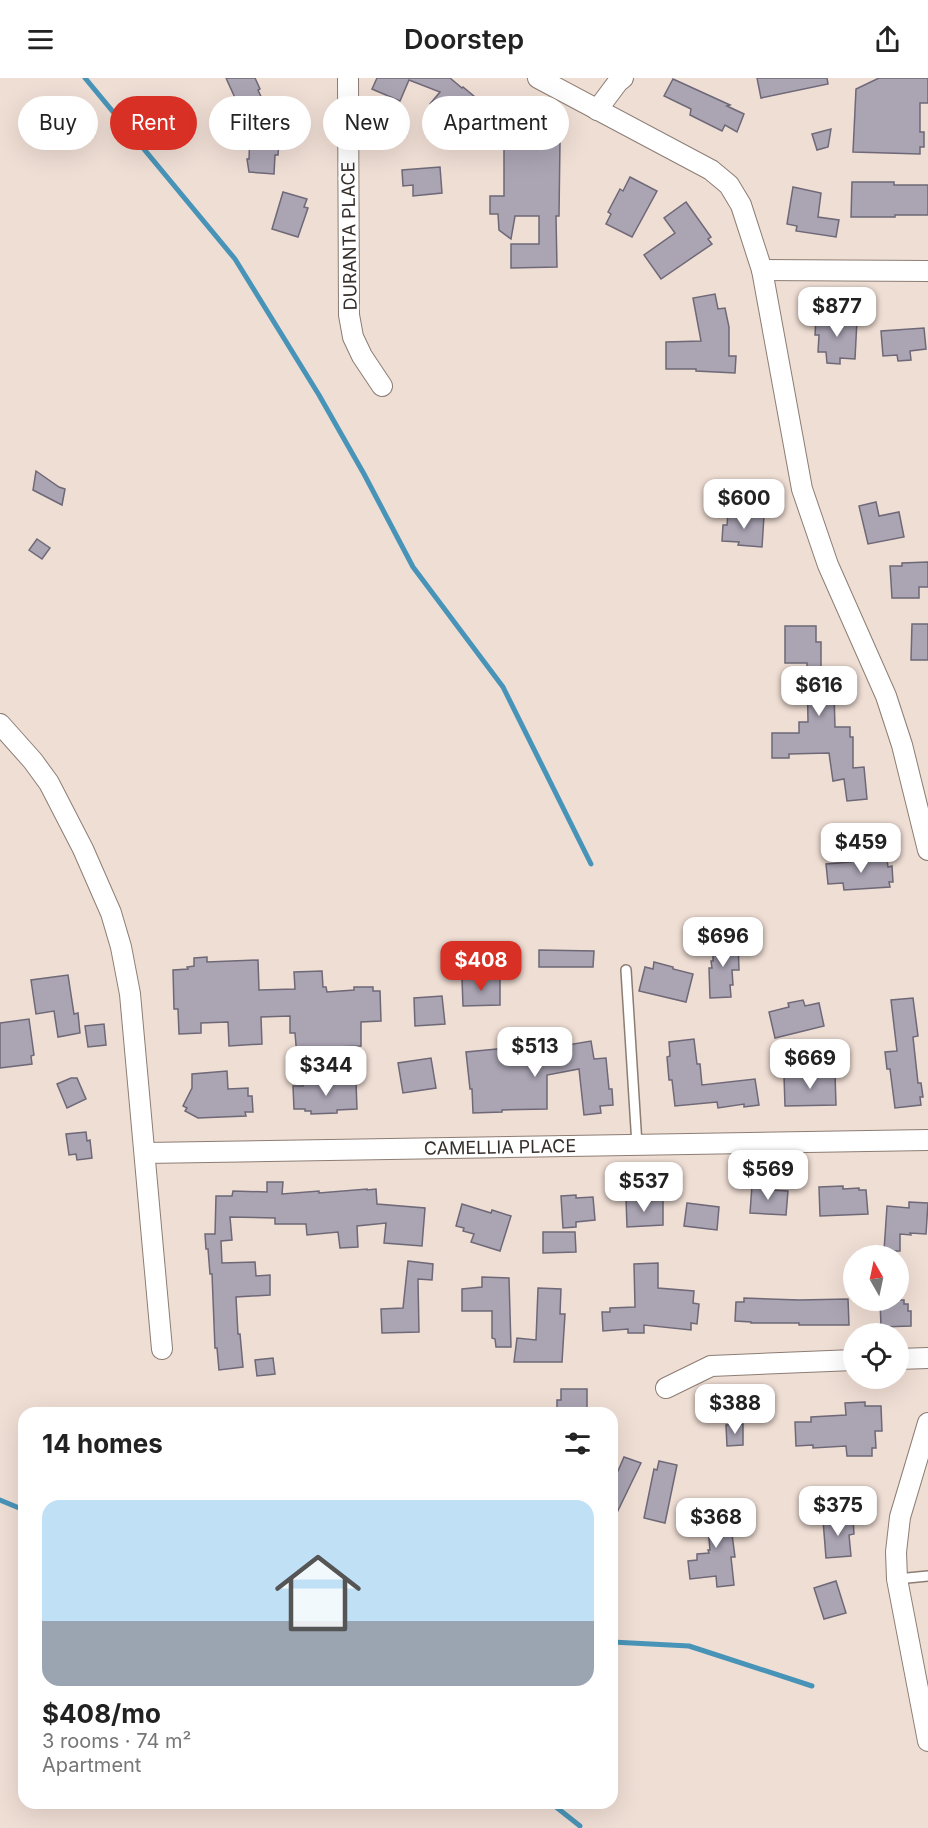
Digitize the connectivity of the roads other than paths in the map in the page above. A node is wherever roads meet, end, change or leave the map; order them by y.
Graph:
1 (348, 78) edge
2 (538, 78) edge
3 (623, 78) edge
4 (597, 110) junction
5 (762, 270) junction
6 (928, 271) edge
7 (382, 386) dead end
8 (0, 724) edge
9 (928, 850) edge
10 (626, 970) dead end
11 (928, 1140) edge
12 (637, 1145) junction
13 (145, 1153) junction
14 (162, 1349) dead end
15 (928, 1358) edge
16 (909, 1359) edge
17 (843, 1360) edge
18 (666, 1388) dead end
19 (928, 1423) edge
20 (928, 1576) edge
21 (897, 1579) junction
22 (928, 1741) edge

1 - 7 street, DURANTA PLACE
2 - 4 street
3 - 4 street
4 - 5 street
5 - 6 street
5 - 9 street
8 - 13 street
10 - 12 lane
11 - 12 street, CAMELLIA PLACE
12 - 13 street, CAMELLIA PLACE
13 - 14 street
15 - 16 street
17 - 18 street
19 - 21 street
20 - 21 lane
21 - 22 street

